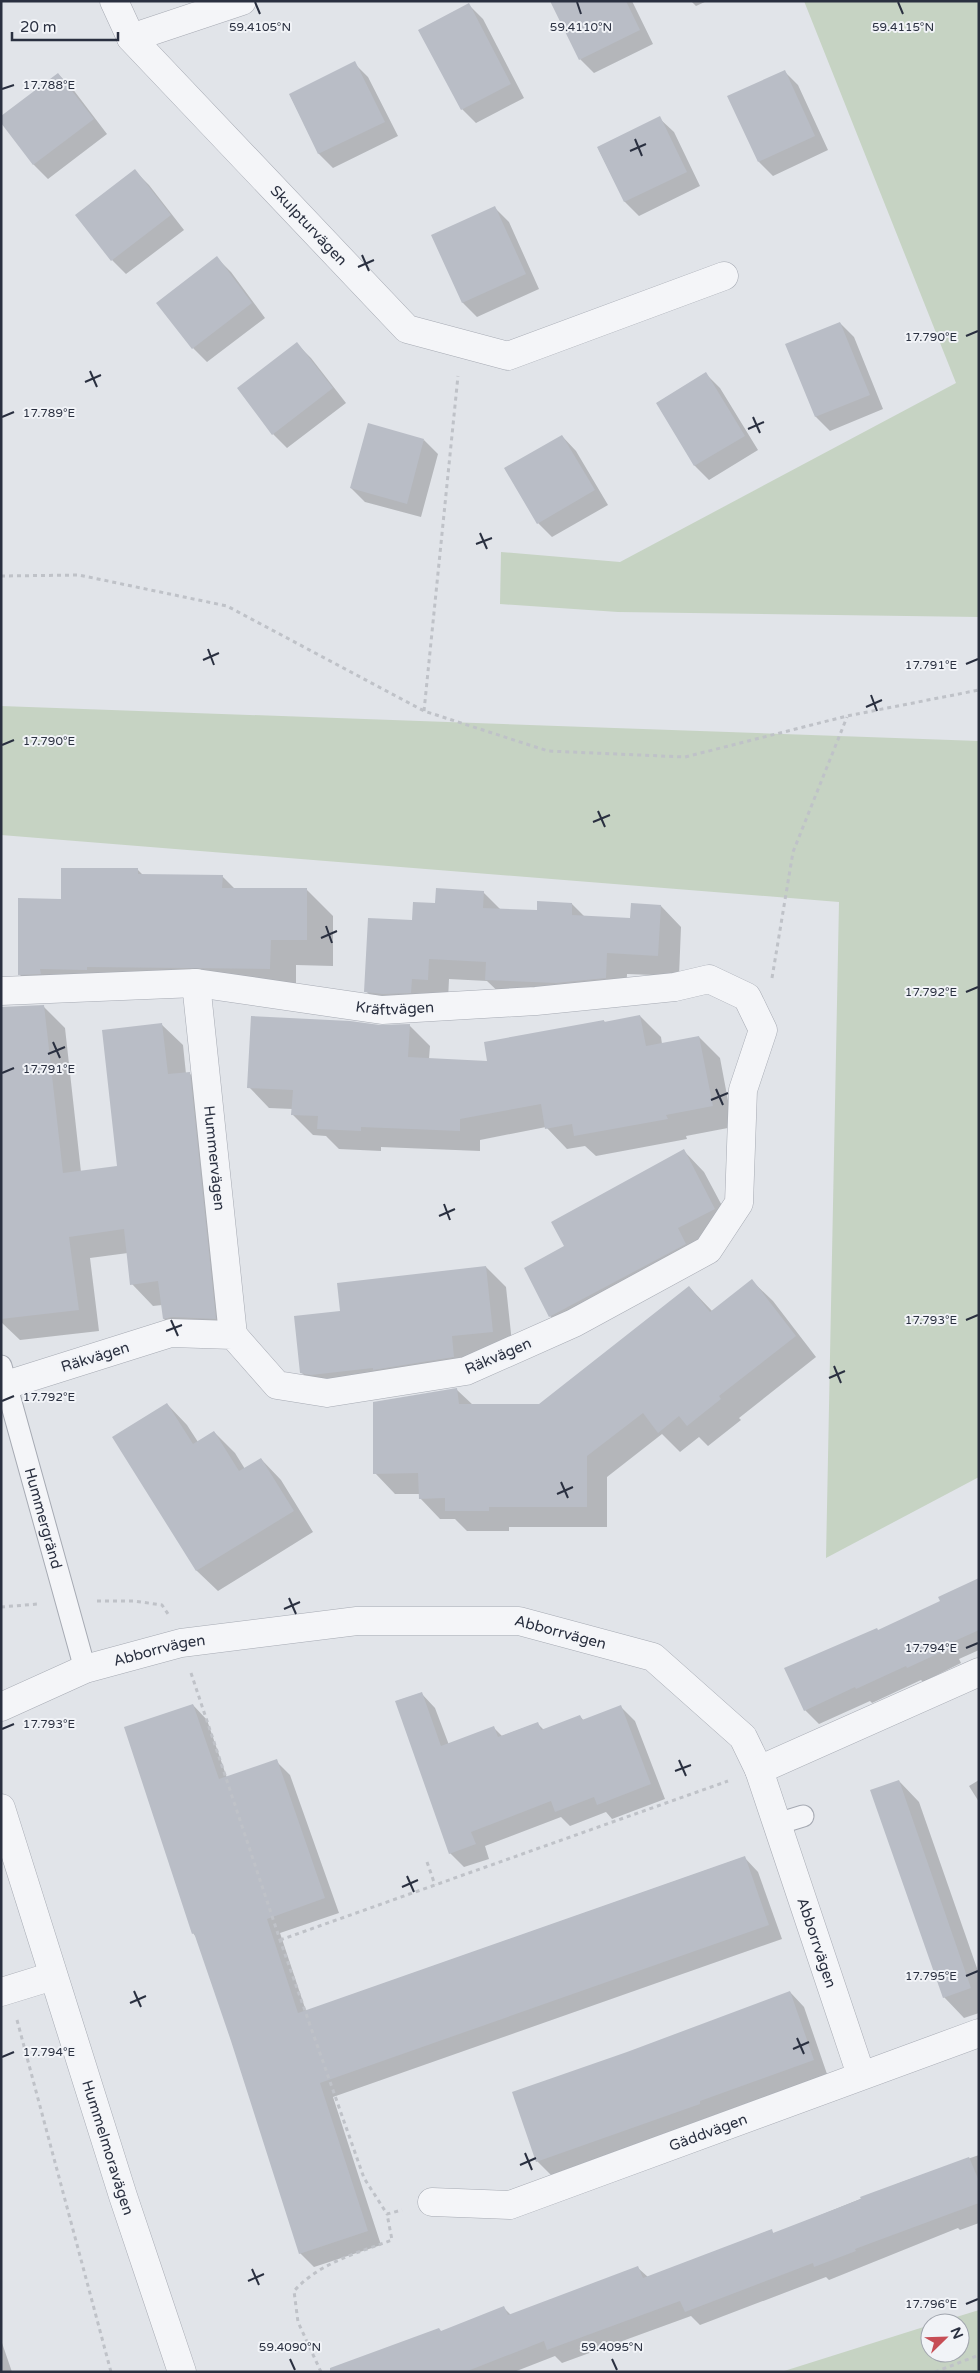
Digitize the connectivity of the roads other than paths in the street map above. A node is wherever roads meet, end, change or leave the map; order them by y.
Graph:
1 (114, 1) edge
2 (242, 1) edge
3 (131, 38) junction
4 (724, 276) dead end
5 (196, 983) junction
6 (1, 991) edge
7 (763, 1030) joint
8 (233, 1335) junction
9 (4, 1375) edge
10 (85, 1669) junction
11 (979, 1672) edge
12 (1, 1706) edge
13 (759, 1770) junction
14 (1, 1808) edge
15 (803, 1816) dead end
16 (777, 1824) junction
17 (53, 1976) junction
18 (5, 1990) edge
19 (979, 2033) edge
20 (861, 2075) junction
21 (432, 2202) road end
22 (182, 2372) edge

1 - 3 street, Skulpturvägen
2 - 3 street
3 - 4 street, Skulpturvägen
5 - 6 street, Kräftvägen
5 - 7 street, Kräftvägen
5 - 8 street, Hummervägen
7 - 8 street, Räkvägen
8 - 9 street, Räkvägen
9 - 10 lane, Hummergränd
10 - 12 street, Abborrvägen
10 - 13 street, Abborrvägen
11 - 13 street
13 - 16 street, Abborrvägen
14 - 17 street, Hummelmoravägen
15 - 16 lane
16 - 20 street, Abborrvägen
17 - 18 street
17 - 22 street, Hummelmoravägen
19 - 20 street, Gäddvägen
20 - 21 street, Gäddvägen

